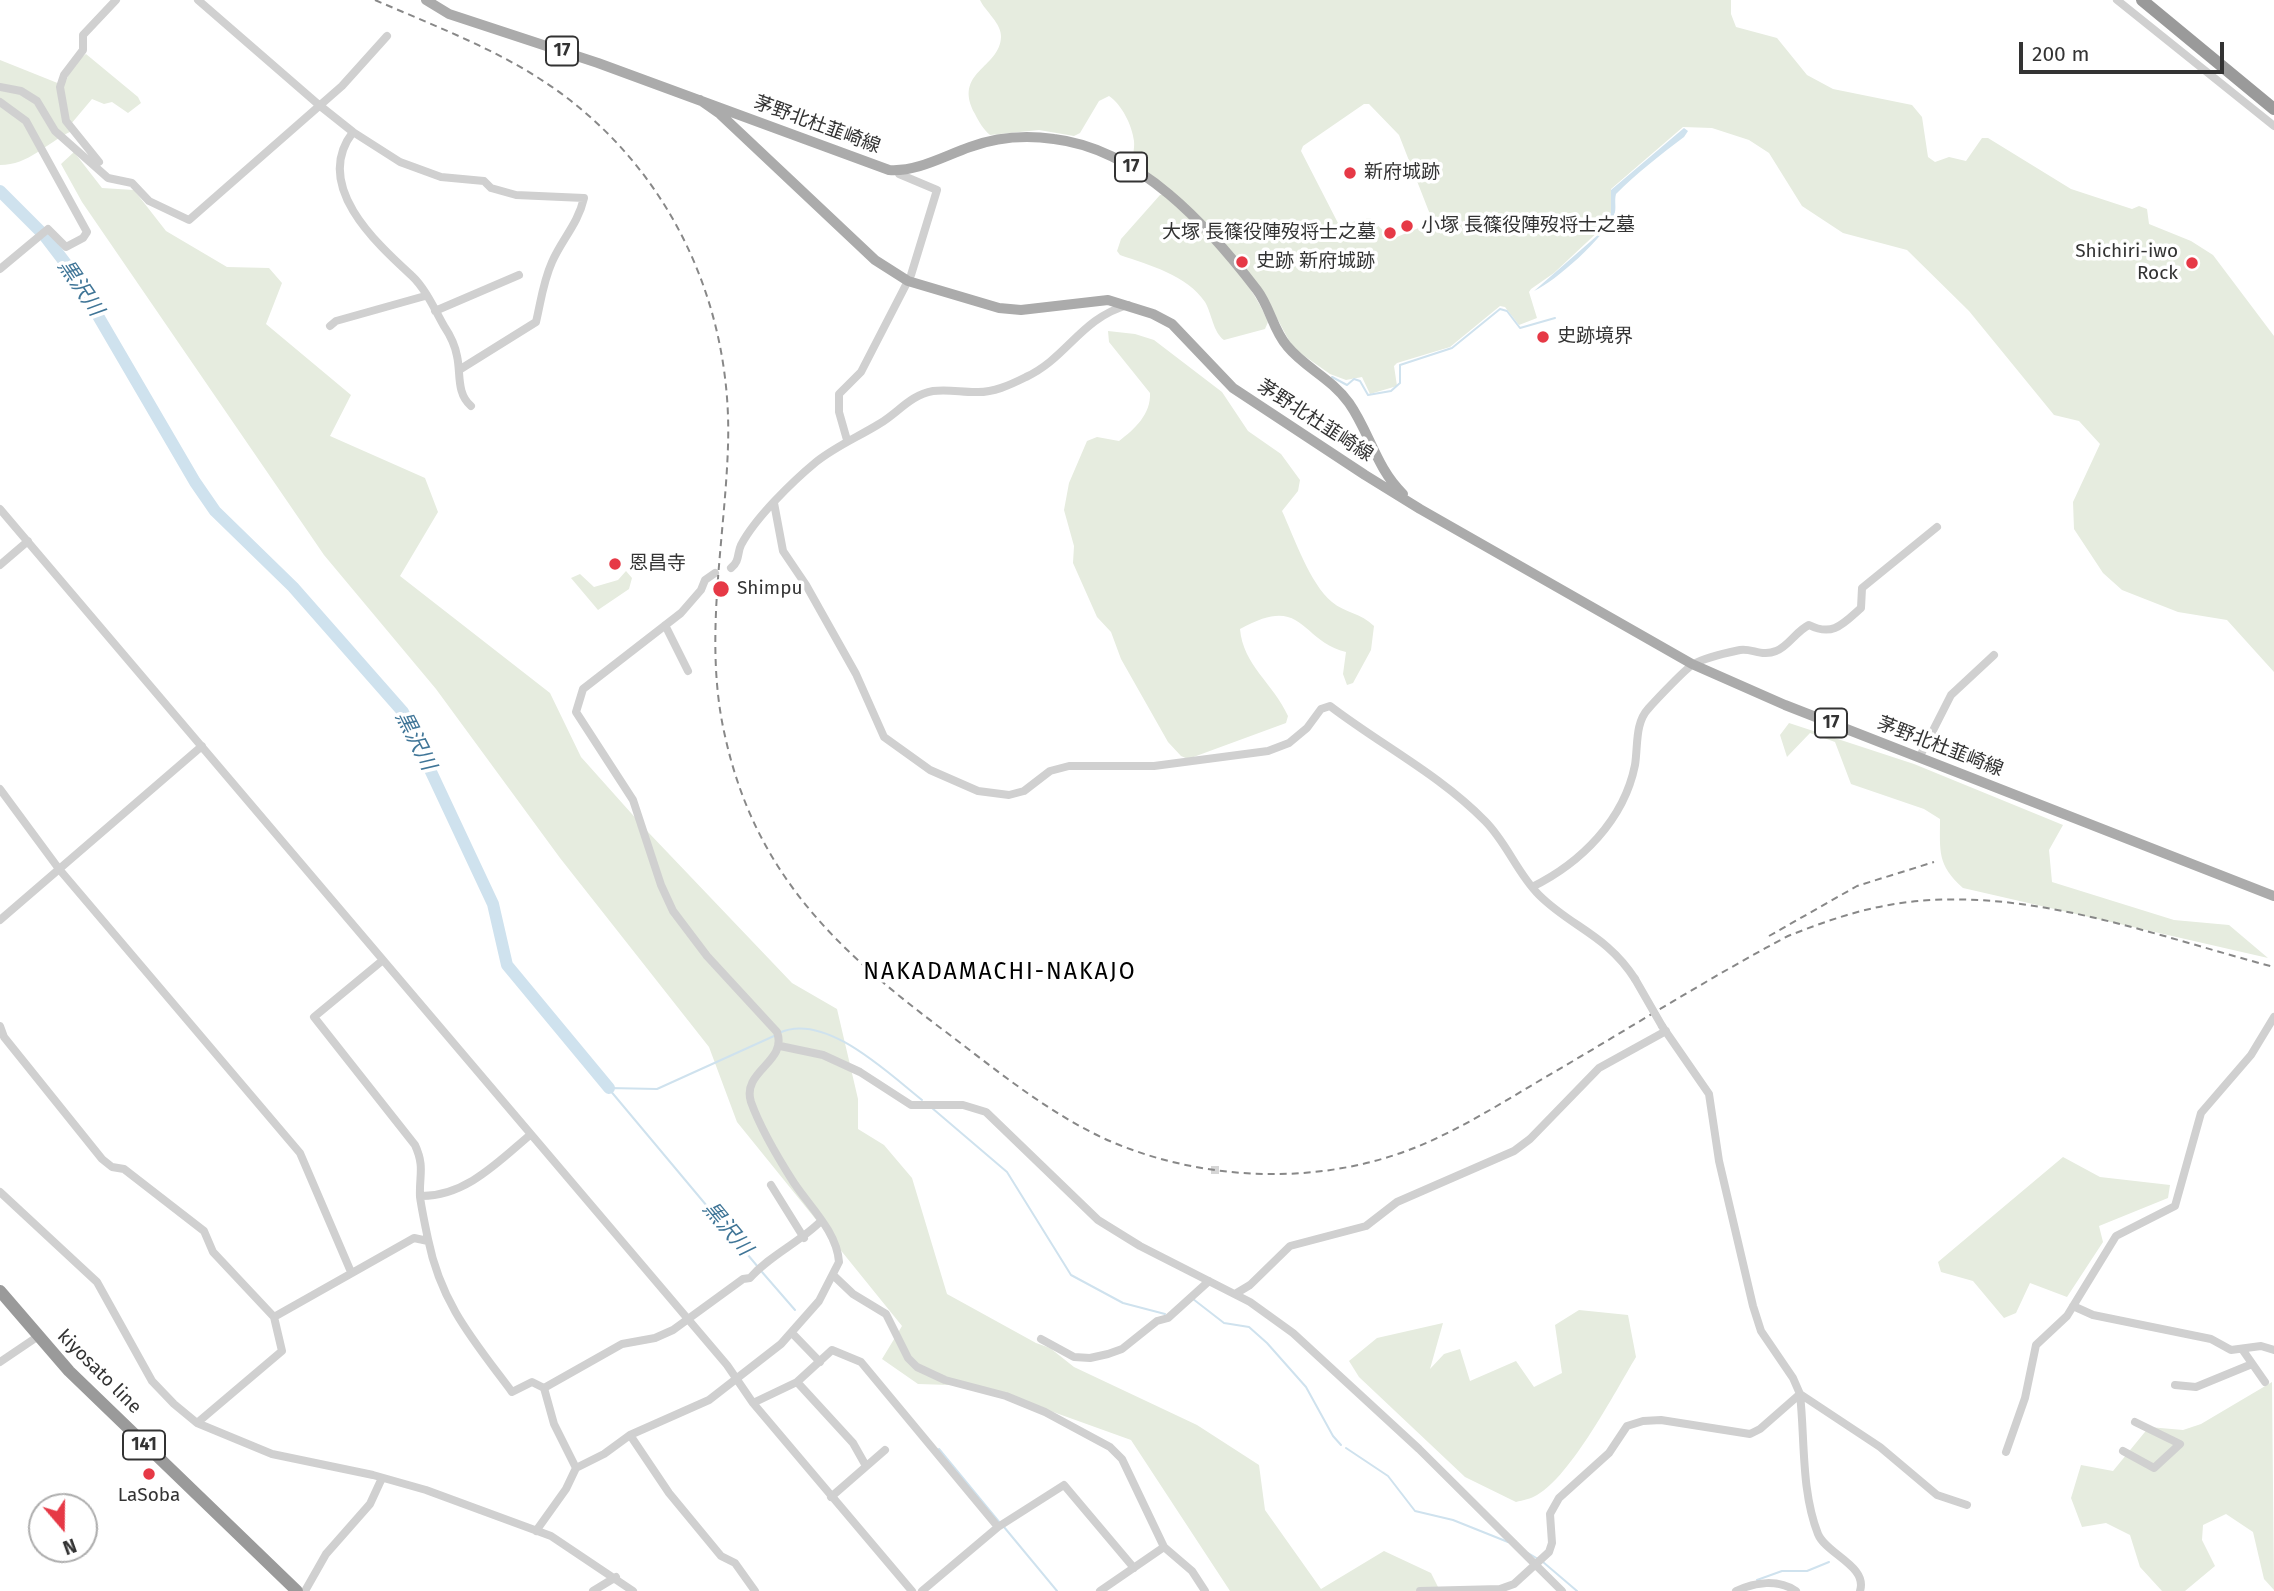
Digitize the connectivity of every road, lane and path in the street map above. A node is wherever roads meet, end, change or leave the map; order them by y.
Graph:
1 (116, 0) edge
2 (198, 0) edge
3 (426, 0) edge
4 (2117, 0) edge
5 (2142, 0) edge
6 (387, 36) dead end
7 (0, 87) edge
8 (700, 100) junction
9 (0, 102) edge
10 (319, 106) junction
11 (2274, 109) edge
12 (2274, 126) edge
13 (352, 132) junction
14 (98, 168) junction
15 (898, 171) junction
16 (0, 268) edge
17 (519, 275) dead end
18 (908, 281) junction
19 (425, 296) junction
20 (1130, 305) junction
21 (435, 312) junction
22 (330, 326) dead end
23 (459, 370) junction
24 (471, 406) dead end
25 (847, 440) junction
26 (774, 503) junction
27 (0, 509) edge
28 (1420, 509) junction
29 (1937, 527) dead end
30 (28, 541) junction
31 (0, 565) edge
32 (731, 568) dead end
33 (715, 573) dead end
34 (665, 625) junction
35 (1994, 655) dead end
36 (1692, 664) junction
37 (688, 671) dead end
38 (202, 746) junction
39 (1919, 758) junction
40 (0, 789) edge
41 (59, 869) junction
42 (1532, 887) junction
43 (2274, 895) edge
44 (0, 920) edge
45 (383, 960) junction
46 (2274, 1017) edge
47 (0, 1026) edge
48 (1664, 1029) junction
49 (780, 1046) junction
50 (530, 1135) junction
51 (771, 1185) dead end
52 (0, 1192) edge
53 (420, 1196) junction
54 (821, 1222) junction
55 (804, 1238) junction
56 (428, 1241) junction
57 (351, 1272) junction
58 (833, 1275) junction
59 (1209, 1281) junction
60 (0, 1291) edge
61 (1235, 1294) junction
62 (2073, 1306) junction
63 (274, 1317) junction
64 (687, 1320) junction
65 (792, 1333) junction
66 (37, 1337) junction
67 (1041, 1339) dead end
68 (2242, 1349) junction
69 (2274, 1350) edge
70 (0, 1362) edge
71 (820, 1362) junction
72 (2252, 1364) junction
73 (737, 1379) junction
74 (797, 1382) junction
75 (2265, 1382) dead end
76 (2175, 1385) dead end
77 (544, 1388) junction
78 (1800, 1394) junction
79 (753, 1403) junction
80 (2135, 1422) dead end
81 (197, 1423) junction
82 (630, 1435) junction
83 (885, 1450) dead end
84 (2123, 1451) dead end
85 (2006, 1452) dead end
86 (866, 1466) junction
87 (576, 1468) junction
88 (382, 1478) junction
89 (831, 1497) junction
90 (1967, 1505) dead end
91 (999, 1527) junction
92 (536, 1531) junction
93 (1164, 1547) junction
94 (1538, 1565) junction
95 (1134, 1568) junction
96 (616, 1577) junction
97 (297, 1591) edge
98 (305, 1591) edge
99 (593, 1591) edge
100 (633, 1591) edge
101 (755, 1591) edge
102 (912, 1591) edge
103 (922, 1591) edge
104 (1100, 1591) edge
105 (1205, 1591) edge
106 (1420, 1591) edge
107 (1563, 1591) edge
108 (1736, 1591) edge
109 (1796, 1591) edge
110 (1860, 1591) edge

1 - 14 street
2 - 10 street
3 - 8 main road, 茅野北杜韮崎線 / 17
4 - 12 street
5 - 11 highway
6 - 10 street
7 - 14 street
8 - 15 main road, 茅野北杜韮崎線 / 17
8 - 18 main road, 茅野北杜韮崎線 / 17
9 - 16 street
10 - 13 street
10 - 14 street
13 - 19 street
13 - 23 street
15 - 18 street
15 - 28 main road, 茅野北杜韮崎線 / 17
17 - 21 street
18 - 20 main road, 茅野北杜韮崎線 / 17
18 - 25 street
19 - 21 street
19 - 22 street
20 - 25 street
20 - 28 main road, 茅野北杜韮崎線 / 17
21 - 23 street
23 - 24 street
25 - 26 street
26 - 32 street
26 - 42 street
27 - 30 street
28 - 36 main road, 茅野北杜韮崎線 / 17
29 - 36 street
30 - 31 street
30 - 38 street
33 - 34 street
34 - 37 street
34 - 49 street
35 - 39 street
36 - 39 main road, 茅野北杜韮崎線 / 17
36 - 42 street
38 - 41 street
38 - 45 street
39 - 43 main road, 茅野北杜韮崎線 / 17
40 - 41 street
41 - 44 street
41 - 57 street
42 - 48 street, bridge
45 - 50 street
45 - 53 street
46 - 62 street
47 - 63 street
48 - 61 street
48 - 78 street
49 - 54 street
49 - 59 street
50 - 53 street
50 - 64 street
51 - 55 street
52 - 81 street
53 - 56 street
54 - 55 street
54 - 58 street
55 - 64 street
56 - 57 street
56 - 77 street
57 - 63 street
58 - 65 street
58 - 93 street
59 - 61 street
59 - 67 street
60 - 66 highway, kiyosato line / 141
61 - 94 street
62 - 68 street
62 - 85 street
63 - 81 street
64 - 73 street
64 - 77 street
65 - 71 street
65 - 73 street
66 - 70 street
66 - 97 highway, kiyosato line / 141
68 - 69 street
68 - 72 street
71 - 74 street
71 - 91 street
72 - 75 street
72 - 76 street
73 - 79 street
73 - 82 street
74 - 79 street
74 - 86 street
77 - 87 street
78 - 90 street
78 - 94 street
78 - 110 street
79 - 89 street
80 - 84 street
81 - 88 street
82 - 87 street
82 - 101 street
83 - 86 street
86 - 89 street
87 - 92 street
88 - 92 street
88 - 98 street
89 - 102 street
91 - 95 street
91 - 103 street
92 - 96 street
93 - 95 street
93 - 105 street
94 - 106 street
94 - 107 street
95 - 104 street
96 - 99 street
96 - 100 street
108 - 109 street

